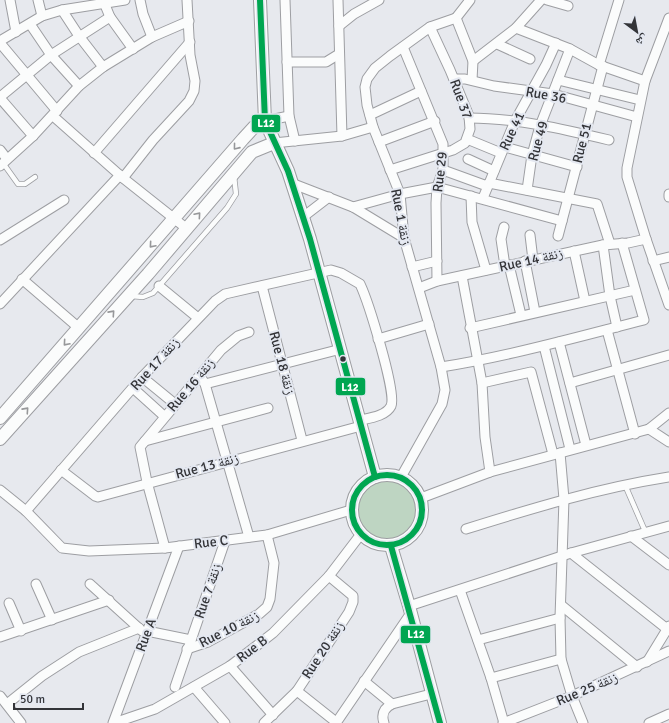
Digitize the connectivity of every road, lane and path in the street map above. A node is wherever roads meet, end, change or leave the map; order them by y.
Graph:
1 (10, 0) edge
2 (38, 0) edge
3 (125, 0) edge
4 (140, 0) edge
5 (187, 0) edge
6 (260, 0) edge
7 (285, 0) edge
8 (338, 0) edge
9 (379, 0) edge
10 (470, 0) edge
11 (542, 0) edge
12 (547, 0) edge
13 (619, 0) edge
14 (103, 1) edge
15 (72, 4) edge
16 (568, 6) dead end
17 (62, 10) junction
18 (42, 16) junction
19 (110, 17) junction
20 (456, 18) junction
21 (669, 18) edge
22 (189, 21) junction
23 (30, 24) junction
24 (340, 26) junction
25 (430, 27) junction
26 (516, 28) junction
27 (16, 32) junction
28 (79, 36) junction
29 (152, 37) junction
30 (0, 42) edge
31 (190, 42) junction
32 (556, 43) junction
33 (497, 44) junction
34 (403, 47) junction
35 (133, 49) junction
36 (570, 49) junction
37 (339, 54) junction
38 (51, 56) junction
39 (530, 59) dead end
40 (472, 61) junction
41 (287, 62) junction
42 (601, 65) junction
43 (104, 67) junction
44 (27, 77) junction
45 (454, 79) junction
46 (472, 80) junction
47 (558, 80) junction
48 (646, 81) junction
49 (79, 86) junction
50 (597, 88) junction
51 (531, 91) junction
52 (421, 92) junction
53 (553, 94) junction
54 (0, 97) edge
55 (640, 100) junction
56 (592, 105) junction
57 (55, 114) junction
58 (370, 115) junction
59 (289, 116) junction
60 (637, 117) junction
61 (469, 118) junction
62 (266, 121) junction
63 (435, 121) junction
64 (515, 121) junction
65 (540, 126) junction
66 (373, 127) junction
67 (584, 134) junction
68 (33, 136) junction
69 (342, 136) junction
70 (467, 139) junction
71 (609, 140) dead end
72 (295, 141) junction
73 (379, 142) junction
74 (274, 143) junction
75 (0, 150) edge
76 (503, 150) junction
77 (94, 153) junction
78 (444, 153) junction
79 (532, 155) junction
80 (468, 159) dead end
81 (3, 163) edge
82 (577, 167) junction
83 (390, 170) junction
84 (443, 170) junction
85 (494, 171) junction
86 (233, 174) junction
87 (122, 176) junction
88 (35, 177) dead end
89 (292, 182) junction
90 (488, 185) junction
91 (437, 187) junction
92 (527, 190) junction
93 (400, 194) junction
94 (471, 196) junction
95 (329, 197) junction
96 (483, 198) junction
97 (568, 198) junction
98 (64, 200) dead end
99 (353, 207) junction
100 (303, 217) junction
101 (175, 218) junction
102 (562, 220) junction
103 (504, 226) dead end
104 (186, 228) junction
105 (530, 235) dead end
106 (558, 236) dead end
107 (404, 238) junction
108 (646, 239) junction
109 (0, 240) edge
110 (622, 243) junction
111 (606, 244) junction
112 (574, 250) junction
113 (669, 257) edge
114 (529, 260) junction
115 (437, 261) junction
116 (653, 261) junction
117 (507, 265) junction
118 (412, 267) junction
119 (486, 270) junction
120 (320, 272) junction
121 (462, 276) junction
122 (22, 279) junction
123 (437, 281) junction
124 (159, 286) junction
125 (262, 286) junction
126 (419, 288) junction
127 (635, 290) junction
128 (128, 296) junction
129 (610, 296) junction
130 (585, 302) junction
131 (0, 304) edge
132 (669, 305) edge
133 (536, 312) junction
134 (521, 315) junction
135 (198, 318) junction
136 (429, 324) junction
137 (617, 327) junction
138 (79, 328) junction
139 (470, 328) junction
140 (607, 330) junction
141 (250, 332) dead end
142 (378, 339) junction
143 (559, 342) junction
144 (544, 346) junction
145 (340, 349) junction
146 (669, 355) edge
147 (478, 361) junction
148 (283, 363) junction
149 (441, 368) junction
150 (618, 370) junction
151 (199, 375) junction
152 (142, 377) junction
153 (482, 383) junction
154 (570, 383) junction
155 (205, 384) junction
156 (133, 388) junction
157 (174, 404) junction
158 (268, 408) dead end
159 (669, 412) edge
160 (164, 416) junction
161 (0, 418) edge
162 (216, 422) junction
163 (361, 423) junction
164 (649, 429) junction
165 (635, 434) junction
166 (0, 439) edge
167 (302, 440) junction
168 (669, 442) edge
169 (143, 444) junction
170 (586, 445) junction
171 (570, 449) junction
172 (556, 453) junction
173 (228, 461) junction
174 (61, 470) junction
175 (490, 472) junction
176 (375, 477) junction
177 (401, 477) junction
178 (669, 477) edge
179 (147, 482) junction
180 (625, 484) junction
181 (0, 490) edge
182 (421, 498) junction
183 (564, 499) junction
184 (352, 510) junction
185 (26, 512) junction
186 (669, 526) edge
187 (466, 529) dead end
188 (645, 532) junction
189 (361, 534) junction
190 (267, 535) junction
191 (630, 536) junction
192 (249, 537) junction
193 (225, 541) junction
194 (179, 546) junction
195 (391, 546) junction
196 (165, 548) junction
197 (566, 554) junction
198 (669, 565) edge
199 (329, 576) junction
200 (36, 584) dead end
201 (90, 584) dead end
202 (460, 590) junction
203 (109, 600) junction
204 (9, 603) dead end
205 (561, 605) junction
206 (410, 609) junction
207 (560, 618) junction
208 (52, 620) junction
209 (668, 627) edge
210 (21, 631) junction
211 (144, 631) junction
212 (0, 637) edge
213 (478, 640) junction
214 (189, 645) junction
215 (669, 651) edge
216 (561, 659) junction
217 (647, 662) junction
218 (230, 666) junction
219 (637, 667) junction
220 (492, 678) junction
221 (364, 681) junction
222 (175, 687) dead end
223 (194, 687) junction
224 (297, 691) junction
225 (431, 694) junction
226 (0, 696) edge
227 (572, 696) junction
228 (6, 704) junction
229 (392, 704) junction
230 (273, 714) junction
231 (669, 714) edge
232 (21, 723) edge
233 (113, 723) edge
234 (225, 723) edge
235 (264, 723) edge
236 (336, 723) edge
237 (384, 723) edge
238 (440, 723) edge
239 (504, 723) edge
240 (583, 723) edge
241 (649, 723) edge

1 - 27 street
2 - 18 street
3 - 14 street
4 - 29 street
5 - 22 street
6 - 62 street
7 - 41 street
8 - 24 street
9 - 24 street
10 - 20 street
11 - 26 street
12 - 16 street
13 - 42 street, Rue 51
14 - 15 street
14 - 19 street
15 - 17 street
17 - 18 street
17 - 28 street
18 - 23 street
19 - 28 street
19 - 35 street
20 - 25 street, Rue 1 زنقة
20 - 40 street
21 - 48 street
22 - 29 street
22 - 31 street
23 - 27 street
23 - 38 street
24 - 37 street
25 - 34 street, Rue 1 زنقة
25 - 45 street, Rue 37
26 - 32 street
26 - 33 street
27 - 30 street
28 - 38 street
28 - 43 street
29 - 35 street
30 - 44 street
31 - 77 street
31 - 87 street
32 - 36 street
32 - 51 street, Rue 41
33 - 39 street
33 - 40 street
34 - 52 street, Rue 29
34 - 58 street, Rue 1 زنقة
35 - 43 street
36 - 42 street
36 - 47 street, Rue 49
37 - 41 street
37 - 69 street
38 - 44 street
38 - 49 street
40 - 46 street
41 - 59 street
42 - 48 street
42 - 50 street, Rue 51
43 - 49 street
44 - 54 street
44 - 57 street
45 - 46 street, Rue 36
45 - 61 street, Rue 37
46 - 51 street, Rue 36
47 - 50 street
47 - 53 street, Rue 49
48 - 55 street
49 - 57 street
50 - 55 street
50 - 56 street, Rue 51
51 - 53 street, Rue 36
51 - 64 street, Rue 41
52 - 58 street
52 - 63 street, Rue 29
53 - 56 street, Rue 36
53 - 65 street, Rue 49
54 - 68 street
55 - 60 street
56 - 60 street, Rue 36
56 - 67 street, Rue 51
57 - 68 street
57 - 77 street
58 - 66 street, Rue 1 زنقة
59 - 62 street
59 - 72 street
60 - 108 street
61 - 64 street
61 - 70 street, Rue 37
62 - 74 street
62 -> 101 street
63 - 73 street
63 - 78 street, Rue 29
64 - 65 street
64 - 76 street, Rue 41
65 - 67 street
65 - 79 street, Rue 49
66 - 69 street
66 - 73 street, Rue 1 زنقة
67 - 71 street
67 - 82 street, Rue 51
68 - 81 street
69 - 72 street
70 - 76 street
70 - 78 street, Rue 37
72 - 74 street
73 - 83 street, Rue 1 زنقة
74 - 86 street
74 - 89 street
75 - 81 street
76 - 79 street
76 - 85 street, Rue 41
77 - 87 street
78 - 83 street, Rue 37
78 - 84 street, Rue 29
79 - 82 street
79 - 92 street, Rue 49
80 - 85 street
81 - 88 lane
82 - 97 street, Rue 51
83 - 93 street, Rue 1 زنقة
84 - 90 street
84 - 91 street, Rue 29
85 - 90 street, Rue 41
104 -> 86 street
86 - 124 lane
87 - 101 street
87 - 122 street
89 - 95 street
89 - 100 street
90 - 92 street
90 - 96 street, Rue 41
91 - 93 street
91 - 94 street
91 - 115 street, Rue 29
92 - 97 street
93 - 99 street
93 - 107 street, Rue 1 زنقة
94 - 96 street
94 - 119 street
95 - 99 street
95 - 100 street
96 - 102 street
97 - 102 street, Rue 51
97 - 111 street
98 - 109 street
99 - 107 street
100 - 120 street
101 - 104 street
101 -> 138 street
102 - 106 street, Rue 51
103 - 117 street
104 - 128 street
105 - 114 street
107 - 118 street, Rue 1 زنقة
108 - 110 street, Rue 14 زنقة
108 - 116 street
110 - 111 street, Rue 14 زنقة
110 - 127 street
111 - 112 street, Rue 14 زنقة
111 - 129 street
112 - 114 street, Rue 14 زنقة
112 - 130 street
113 - 116 street
114 - 117 street, Rue 14 زنقة
114 - 133 street
115 - 118 street
115 - 123 street, Rue 29
116 - 132 street
117 - 119 street, Rue 14 زنقة
117 - 134 street
118 - 126 street, Rue 1 زنقة
119 - 121 street, Rue 14 زنقة
120 - 125 street, Rue 17 زنقة
120 - 142 street, Rue 17 زنقة
120 - 145 street
121 - 123 street, Rue 14 زنقة
121 - 139 street
122 - 131 street
122 - 138 street
123 - 126 street, Rue 14 زنقة
124 - 128 lane
124 - 135 street
125 - 135 street, Rue 17 زنقة
125 - 148 street, Rue 18 زنقة
126 - 136 street, Rue 1 زنقة
127 - 129 street
127 - 137 street
166 -> 128 street
129 - 130 street
129 - 137 street
130 - 133 street
133 - 134 street
134 - 139 street
135 - 152 street, Rue 17 زنقة
136 - 142 street
136 - 149 street, Rue 1 زنقة
137 - 140 street
138 -> 161 street
139 - 147 street
140 - 143 street
140 - 150 street
141 - 151 street, Rue 16 زنقة
142 - 163 street, Rue 13 زنقة
143 - 144 street
143 - 154 street
144 - 147 street
144 - 171 street
145 - 148 street
145 - 163 street
146 - 150 street
147 - 149 street
147 - 153 street
148 - 155 street
148 - 167 street, Rue 18 زنقة
149 - 177 street, Rue 1 زنقة
150 - 154 street
150 - 165 street
151 - 155 street
151 - 157 street, Rue 16 زنقة
152 - 156 street, Rue 17 زنقة
152 - 157 street
153 - 172 street
153 - 175 street
154 - 170 street
155 - 162 street
156 - 160 street
156 - 174 street, Rue 17 زنقة
157 - 160 street, Rue 16 زنقة
158 - 162 street
159 - 164 street
160 - 169 street, Rue 16 زنقة
162 - 169 street
162 - 173 street
163 - 167 street, Rue 13 زنقة
163 - 176 street
164 - 165 street
164 - 168 street
165 - 170 street
167 - 173 street, Rue 13 زنقة
169 - 179 street
170 - 171 street
171 - 172 street
172 - 175 street
172 - 183 street
173 - 179 street, Rue 13 زنقة
173 - 192 street
174 - 179 street, Rue 13 زنقة
174 - 185 street, Rue 17 زنقة
175 - 182 street
176 - 177 street
176 - 184 street
177 - 182 street
178 - 180 street
179 - 196 street
180 - 183 street
180 - 188 lane
181 - 185 street
182 - 195 street
183 - 187 street
183 - 197 street
184 - 189 street
184 - 190 street, Rue C
185 - 196 street, Rue C
186 - 188 street
188 - 191 street
189 - 195 street
189 - 199 street, Rue B
190 - 192 street, Rue C
190 - 214 street, Rue 10 زنقة
191 - 197 street
191 - 198 street
192 - 193 street, Rue C
193 - 194 street, Rue C
193 - 214 street, Rue 7 زنقة
194 - 196 street, Rue C
194 - 211 street, Rue A
195 - 206 street
197 - 202 street
197 - 205 street
197 - 209 street
199 - 218 street, Rue B
199 - 224 street, Rue 20 زنقة
200 - 208 street
201 - 203 street
202 - 206 street
202 - 213 street
203 - 208 street
203 - 211 street
204 - 210 street
205 - 207 street
205 - 219 street
206 - 221 street
206 - 225 street
207 - 213 street
207 - 216 street
208 - 210 street
209 - 217 street
210 - 212 street
211 - 214 street
211 - 228 street
211 - 233 street, Rue A
213 - 220 street
214 - 222 street, Rue 7 زنقة
215 - 217 street, Rue 25 زنقة
216 - 220 street
216 - 227 street
217 - 219 street, Rue 25 زنقة
218 - 223 street, Rue B
218 - 230 street
219 - 227 street, Rue 25 زنقة
220 - 239 street
221 - 229 street
221 - 236 street
223 - 233 street, Rue B
223 - 234 street
224 - 230 street, Rue 20 زنقة
224 - 236 street
225 - 229 street
225 - 238 street
226 - 228 street
227 - 239 street, Rue 25 زنقة
227 - 240 street
228 - 232 street
229 - 237 street
230 - 235 street, Rue 20 زنقة
231 - 241 street

